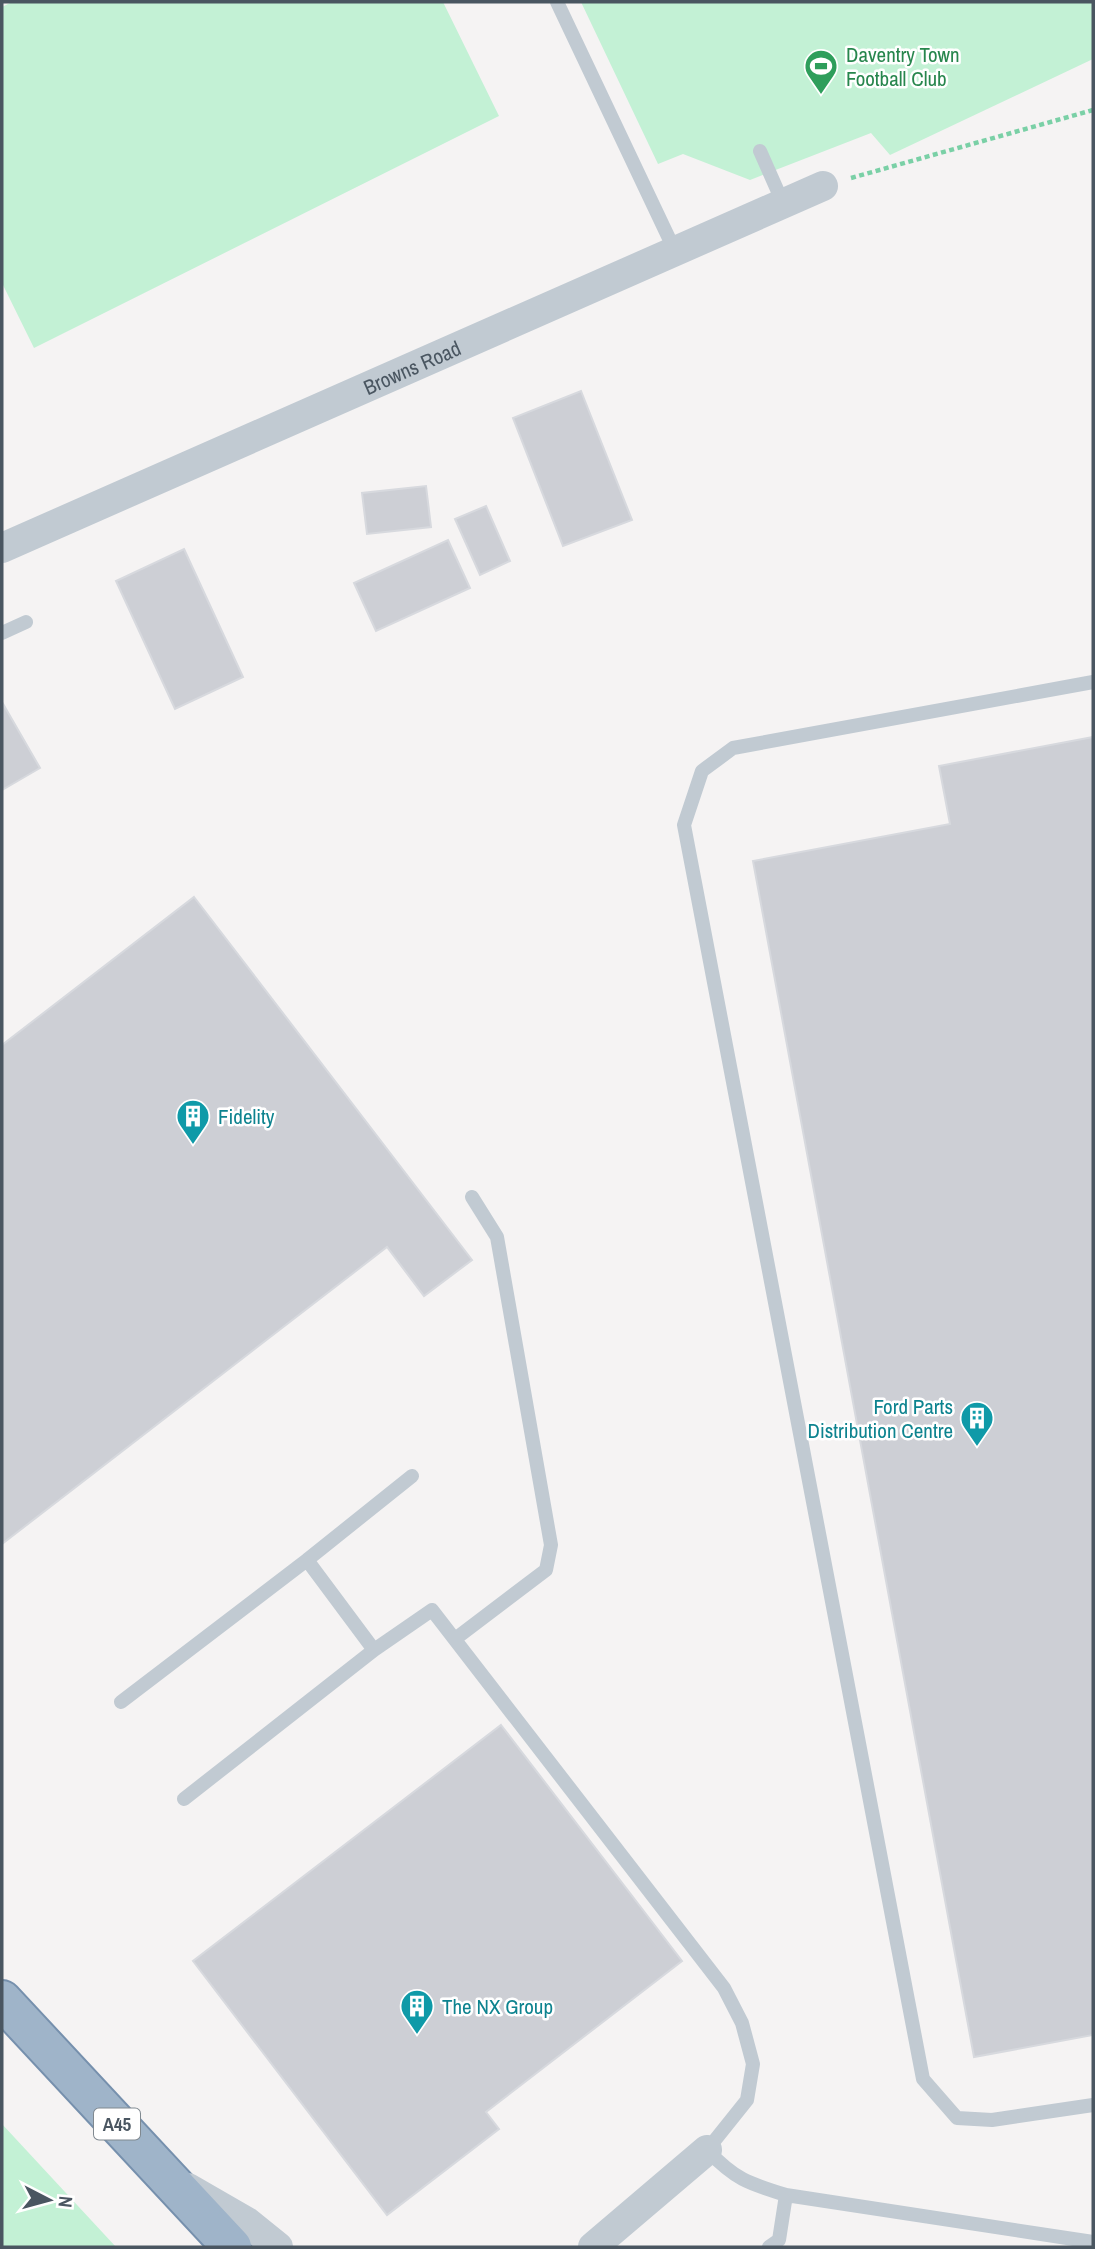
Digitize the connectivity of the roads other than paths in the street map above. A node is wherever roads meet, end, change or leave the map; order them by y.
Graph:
1 (557, 2) edge
2 (760, 151) dead end
3 (823, 186) road end
4 (783, 203) junction
5 (676, 251) junction
6 (2, 548) edge
7 (26, 622) dead end
8 (2, 634) edge
9 (1093, 682) edge
10 (472, 1197) dead end
11 (412, 1476) dead end
12 (307, 1560) junction
13 (455, 1639) junction
14 (374, 1650) junction
15 (121, 1702) dead end
16 (184, 1800) dead end
17 (2, 2000) edge
18 (1093, 2105) edge
19 (707, 2150) junction
20 (164, 2174) junction
21 (786, 2195) junction
22 (1093, 2242) edge
23 (778, 2245) edge
24 (232, 2247) edge
25 (278, 2247) edge
26 (593, 2247) edge

1 - 5 lane
2 - 4 lane
3 - 4 street, Browns Road
4 - 5 street, Browns Road
5 - 6 street, Browns Road
7 - 8 lane
9 - 18 lane
10 - 13 lane
11 - 12 lane
12 - 14 lane
12 - 15 lane
13 - 14 lane
13 - 19 lane
14 - 16 lane
17 - 20 highway, A45
19 - 21 lane
19 - 26 street
20 - 24 highway, A45
20 - 25 street
21 - 22 lane
21 - 23 lane

